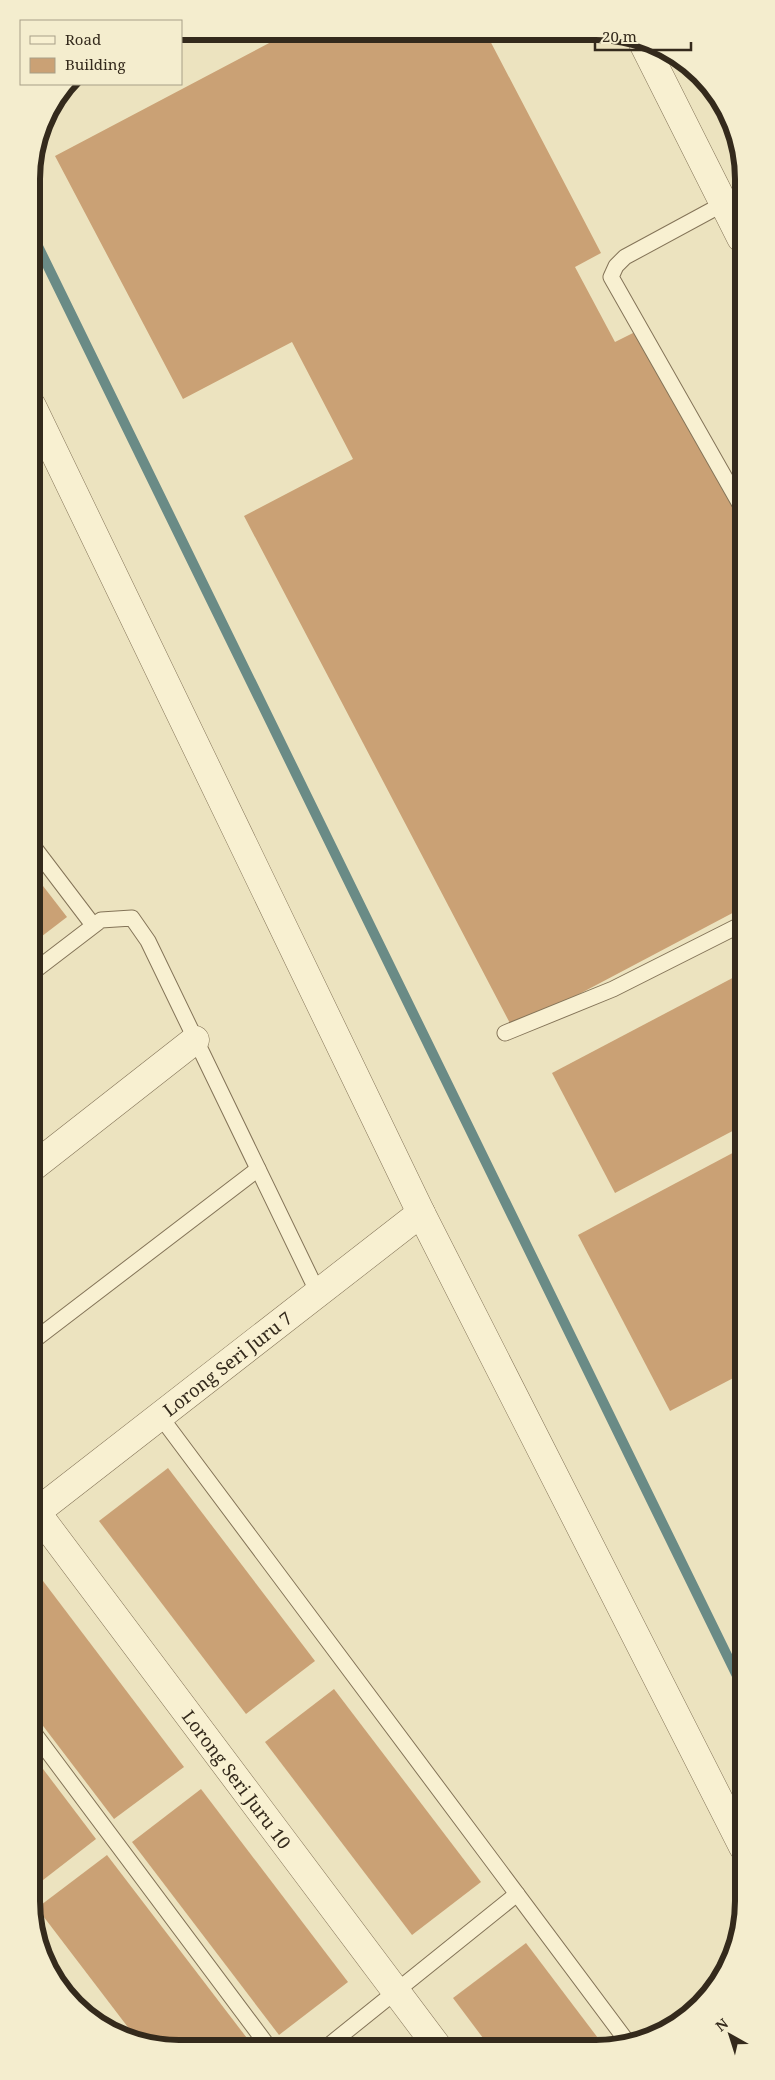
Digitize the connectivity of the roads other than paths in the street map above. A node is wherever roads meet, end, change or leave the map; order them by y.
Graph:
1 (646, 49) edge
2 (723, 204) junction
3 (735, 227) edge
4 (40, 423) edge
5 (735, 495) edge
6 (40, 855) edge
7 (93, 926) junction
8 (735, 928) edge
9 (40, 967) edge
10 (505, 1033) dead end
11 (195, 1040) junction
12 (40, 1162) edge
13 (258, 1168) junction
14 (421, 1213) junction
15 (318, 1293) junction
16 (40, 1336) edge
17 (160, 1416) junction
18 (40, 1507) edge
19 (40, 1520) edge
20 (40, 1741) edge
21 (735, 1831) edge
22 (517, 1894) junction
23 (396, 1991) junction
24 (624, 2037) edge
25 (264, 2040) edge
26 (335, 2040) edge
27 (433, 2040) edge

1 - 2 street
2 - 3 street
2 - 5 lane
4 - 14 street
6 - 7 lane
7 - 9 lane
7 - 11 lane
8 - 10 lane
11 - 12 street
11 - 13 lane
13 - 15 lane
13 - 16 lane
14 - 15 street, Lorong Seri Juru 7
14 - 21 street
15 - 17 street, Lorong Seri Juru 7
17 - 18 street, Lorong Seri Juru 7
17 - 22 lane
19 - 23 street, Lorong Seri Juru 10
20 - 25 lane
22 - 23 lane
22 - 24 lane
23 - 26 lane
23 - 27 street, Lorong Seri Juru 10

